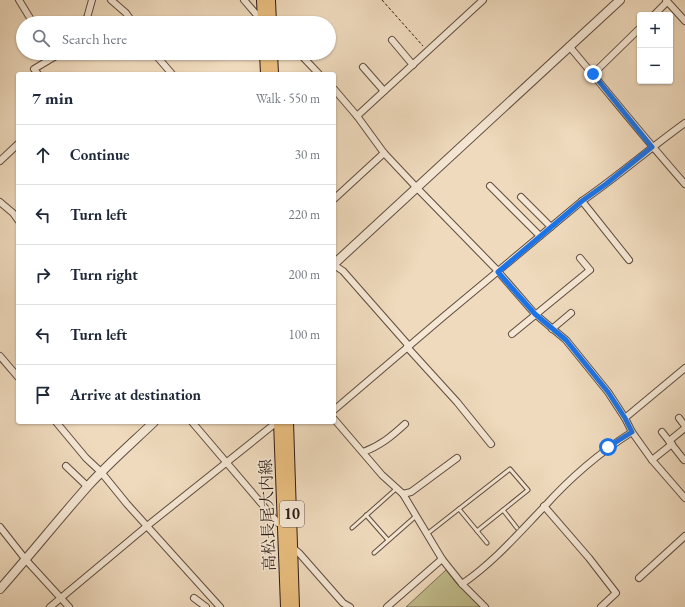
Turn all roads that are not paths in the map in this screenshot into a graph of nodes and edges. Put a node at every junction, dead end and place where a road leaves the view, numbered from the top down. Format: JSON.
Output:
{"nodes":[{"id":1,"x":20,"y":0,"type":"edge"},
{"id":2,"x":92,"y":0,"type":"edge"},
{"id":3,"x":111,"y":0,"type":"edge"},
{"id":4,"x":244,"y":0,"type":"edge"},
{"id":5,"x":262,"y":0,"type":"edge"},
{"id":6,"x":270,"y":0,"type":"edge"},
{"id":7,"x":483,"y":0,"type":"edge"},
{"id":8,"x":620,"y":0,"type":"edge"},
{"id":9,"x":666,"y":1,"type":"edge"},
{"id":10,"x":657,"y":12,"type":"edge"},
{"id":11,"x":29,"y":16,"type":"edge"},
{"id":12,"x":86,"y":16,"type":"edge"},
{"id":13,"x":128,"y":16,"type":"edge"},
{"id":14,"x":259,"y":16,"type":"edge"},
{"id":15,"x":264,"y":16,"type":"edge"},
{"id":16,"x":267,"y":16,"type":"edge"},
{"id":17,"x":685,"y":21,"type":"edge"},
{"id":18,"x":637,"y":31,"type":"edge"},
{"id":19,"x":392,"y":40,"type":"dead end"},
{"id":20,"x":569,"y":46,"type":"junction"},
{"id":21,"x":46,"y":60,"type":"edge"},
{"id":22,"x":160,"y":60,"type":"edge"},
{"id":23,"x":265,"y":60,"type":"edge"},
{"id":24,"x":272,"y":60,"type":"edge"},
{"id":25,"x":306,"y":60,"type":"edge"},
{"id":26,"x":413,"y":65,"type":"junction"},
{"id":27,"x":363,"y":67,"type":"dead end"},
{"id":28,"x":36,"y":72,"type":"edge"},
{"id":29,"x":170,"y":72,"type":"edge"},
{"id":30,"x":266,"y":72,"type":"edge"},
{"id":31,"x":273,"y":72,"type":"edge"},
{"id":32,"x":318,"y":72,"type":"edge"},
{"id":33,"x":593,"y":74,"type":"junction"},
{"id":34,"x":336,"y":91,"type":"edge"},
{"id":35,"x":384,"y":91,"type":"junction"},
{"id":36,"x":357,"y":116,"type":"junction"},
{"id":37,"x":685,"y":123,"type":"edge"},
{"id":38,"x":16,"y":146,"type":"edge"},
{"id":39,"x":652,"y":147,"type":"junction"},
{"id":40,"x":384,"y":153,"type":"junction"},
{"id":41,"x":0,"y":161,"type":"edge"},
{"id":42,"x":685,"y":184,"type":"edge"},
{"id":43,"x":490,"y":186,"type":"dead end"},
{"id":44,"x":416,"y":187,"type":"junction"},
{"id":45,"x":336,"y":197,"type":"edge"},
{"id":46,"x":521,"y":197,"type":"dead end"},
{"id":47,"x":582,"y":201,"type":"junction"},
{"id":48,"x":0,"y":202,"type":"edge"},
{"id":49,"x":16,"y":218,"type":"edge"},
{"id":50,"x":551,"y":227,"type":"junction"},
{"id":51,"x":540,"y":236,"type":"junction"},
{"id":52,"x":580,"y":258,"type":"dead end"},
{"id":53,"x":629,"y":260,"type":"dead end"},
{"id":54,"x":336,"y":262,"type":"edge"},
{"id":55,"x":336,"y":266,"type":"edge"},
{"id":56,"x":498,"y":272,"type":"junction"},
{"id":57,"x":571,"y":313,"type":"dead end"},
{"id":58,"x":535,"y":314,"type":"junction"},
{"id":59,"x":552,"y":329,"type":"junction"},
{"id":60,"x":512,"y":334,"type":"dead end"},
{"id":61,"x":408,"y":346,"type":"junction"},
{"id":62,"x":0,"y":356,"type":"edge"},
{"id":63,"x":685,"y":368,"type":"edge"},
{"id":64,"x":16,"y":375,"type":"edge"},
{"id":65,"x":336,"y":408,"type":"edge"},
{"id":66,"x":625,"y":418,"type":"junction"},
{"id":67,"x":679,"y":418,"type":"dead end"},
{"id":68,"x":336,"y":421,"type":"edge"},
{"id":69,"x":58,"y":424,"type":"edge"},
{"id":70,"x":152,"y":424,"type":"edge"},
{"id":71,"x":194,"y":424,"type":"edge"},
{"id":72,"x":275,"y":424,"type":"edge"},
{"id":73,"x":278,"y":424,"type":"edge"},
{"id":74,"x":288,"y":424,"type":"edge"},
{"id":75,"x":405,"y":424,"type":"dead end"},
{"id":76,"x":685,"y":427,"type":"edge"},
{"id":77,"x":632,"y":432,"type":"junction"},
{"id":78,"x":662,"y":432,"type":"dead end"},
{"id":79,"x":671,"y":443,"type":"junction"},
{"id":80,"x":491,"y":444,"type":"dead end"},
{"id":81,"x":363,"y":452,"type":"junction"},
{"id":82,"x":457,"y":458,"type":"dead end"},
{"id":83,"x":652,"y":460,"type":"junction"},
{"id":84,"x":684,"y":460,"type":"edge"},
{"id":85,"x":226,"y":463,"type":"junction"},
{"id":86,"x":66,"y":466,"type":"dead end"},
{"id":87,"x":101,"y":472,"type":"junction"},
{"id":88,"x":88,"y":487,"type":"junction"},
{"id":89,"x":397,"y":488,"type":"junction"},
{"id":90,"x":403,"y":494,"type":"junction"},
{"id":91,"x":685,"y":498,"type":"edge"},
{"id":92,"x":544,"y":506,"type":"junction"},
{"id":93,"x":459,"y":509,"type":"junction"},
{"id":94,"x":502,"y":510,"type":"junction"},
{"id":95,"x":366,"y":515,"type":"junction"},
{"id":96,"x":416,"y":516,"type":"junction"},
{"id":97,"x":283,"y":524,"type":"junction"},
{"id":98,"x":147,"y":526,"type":"junction"},
{"id":99,"x":0,"y":527,"type":"edge"},
{"id":100,"x":352,"y":528,"type":"dead end"},
{"id":101,"x":517,"y":528,"type":"dead end"},
{"id":102,"x":477,"y":531,"type":"junction"},
{"id":103,"x":427,"y":534,"type":"junction"},
{"id":104,"x":685,"y":536,"type":"edge"},
{"id":105,"x":388,"y":540,"type":"junction"},
{"id":106,"x":487,"y":542,"type":"dead end"},
{"id":107,"x":293,"y":548,"type":"junction"},
{"id":108,"x":374,"y":553,"type":"dead end"},
{"id":109,"x":442,"y":559,"type":"junction"},
{"id":110,"x":26,"y":560,"type":"junction"},
{"id":111,"x":639,"y":578,"type":"dead end"},
{"id":112,"x":462,"y":584,"type":"junction"},
{"id":113,"x":0,"y":589,"type":"edge"},
{"id":114,"x":61,"y":598,"type":"junction"},
{"id":115,"x":194,"y":598,"type":"dead end"},
{"id":116,"x":218,"y":605,"type":"edge"},
{"id":117,"x":50,"y":607,"type":"edge"},
{"id":118,"x":69,"y":607,"type":"edge"},
{"id":119,"x":206,"y":607,"type":"edge"},
{"id":120,"x":211,"y":607,"type":"edge"},
{"id":121,"x":286,"y":607,"type":"edge"},
{"id":122,"x":294,"y":607,"type":"edge"},
{"id":123,"x":350,"y":607,"type":"edge"},
{"id":124,"x":387,"y":607,"type":"edge"},
{"id":125,"x":485,"y":607,"type":"edge"},
{"id":126,"x":601,"y":607,"type":"edge"}],
"edges":[{"from":1,"to":11,"type":"street"},
{"from":2,"to":12,"type":"street"},
{"from":3,"to":13,"type":"street"},
{"from":4,"to":14,"type":"street"},
{"from":5,"to":15,"type":"main road"},
{"from":6,"to":16,"type":"main road"},
{"from":7,"to":26,"type":"street"},
{"from":8,"to":20,"type":"street"},
{"from":9,"to":10,"type":"street"},
{"from":9,"to":17,"type":"street"},
{"from":18,"to":33,"type":"street"},
{"from":19,"to":26,"type":"street"},
{"from":20,"to":33,"type":"street"},
{"from":20,"to":44,"type":"street"},
{"from":21,"to":28,"type":"street"},
{"from":22,"to":29,"type":"street"},
{"from":23,"to":30,"type":"main road"},
{"from":24,"to":31,"type":"main road"},
{"from":25,"to":32,"type":"street"},
{"from":26,"to":35,"type":"street"},
{"from":27,"to":35,"type":"street"},
{"from":33,"to":39,"type":"street"},
{"from":34,"to":36,"type":"street"},
{"from":35,"to":36,"type":"street"},
{"from":36,"to":40,"type":"street"},
{"from":37,"to":39,"type":"street"},
{"from":38,"to":41,"type":"street"},
{"from":39,"to":42,"type":"street"},
{"from":39,"to":47,"type":"street"},
{"from":40,"to":44,"type":"street"},
{"from":40,"to":45,"type":"street"},
{"from":43,"to":51,"type":"street"},
{"from":44,"to":54,"type":"street"},
{"from":44,"to":56,"type":"street"},
{"from":46,"to":50,"type":"street"},
{"from":47,"to":50,"type":"street"},
{"from":47,"to":53,"type":"street"},
{"from":48,"to":49,"type":"street"},
{"from":50,"to":51,"type":"street"},
{"from":51,"to":56,"type":"street"},
{"from":52,"to":58,"type":"street"},
{"from":55,"to":61,"type":"street"},
{"from":56,"to":58,"type":"street"},
{"from":56,"to":61,"type":"street"},
{"from":57,"to":59,"type":"street"},
{"from":58,"to":59,"type":"street"},
{"from":58,"to":60,"type":"street"},
{"from":59,"to":66,"type":"street"},
{"from":61,"to":65,"type":"street"},
{"from":61,"to":80,"type":"street"},
{"from":62,"to":64,"type":"street"},
{"from":63,"to":66,"type":"street"},
{"from":66,"to":77,"type":"street"},
{"from":67,"to":76,"type":"street"},
{"from":68,"to":81,"type":"street"},
{"from":69,"to":87,"type":"street"},
{"from":70,"to":87,"type":"street"},
{"from":71,"to":85,"type":"street"},
{"from":72,"to":85,"type":"street"},
{"from":73,"to":97,"type":"main road","name":"高松長尾大内線","number":"10"},
{"from":74,"to":107,"type":"main road","name":"高松長尾大内線","number":"10"},
{"from":75,"to":81,"type":"street"},
{"from":76,"to":79,"type":"street"},
{"from":77,"to":83,"type":"street"},
{"from":77,"to":92,"type":"street"},
{"from":78,"to":79,"type":"street"},
{"from":79,"to":83,"type":"street"},
{"from":79,"to":84,"type":"street"},
{"from":81,"to":89,"type":"street"},
{"from":82,"to":90,"type":"street"},
{"from":83,"to":91,"type":"street"},
{"from":85,"to":97,"type":"street"},
{"from":85,"to":98,"type":"street"},
{"from":86,"to":88,"type":"street"},
{"from":87,"to":88,"type":"street"},
{"from":87,"to":98,"type":"street"},
{"from":88,"to":110,"type":"street"},
{"from":89,"to":90,"type":"street"},
{"from":89,"to":95,"type":"lane"},
{"from":90,"to":96,"type":"street"},
{"from":92,"to":112,"type":"street"},
{"from":92,"to":126,"type":"street"},
{"from":93,"to":94,"type":"lane"},
{"from":93,"to":102,"type":"lane"},
{"from":93,"to":103,"type":"lane"},
{"from":94,"to":101,"type":"lane"},
{"from":94,"to":102,"type":"lane"},
{"from":95,"to":100,"type":"lane"},
{"from":95,"to":105,"type":"lane"},
{"from":96,"to":103,"type":"street"},
{"from":96,"to":105,"type":"lane"},
{"from":97,"to":121,"type":"main road","name":"高松長尾大内線","number":"10"},
{"from":98,"to":114,"type":"street"},
{"from":98,"to":116,"type":"street"},
{"from":99,"to":110,"type":"street"},
{"from":102,"to":106,"type":"lane"},
{"from":103,"to":109,"type":"street"},
{"from":104,"to":111,"type":"street"},
{"from":105,"to":108,"type":"lane"},
{"from":107,"to":122,"type":"main road","name":"高松長尾大内線","number":"10"},
{"from":107,"to":123,"type":"street"},
{"from":109,"to":112,"type":"street"},
{"from":109,"to":124,"type":"street"},
{"from":110,"to":113,"type":"street"},
{"from":110,"to":114,"type":"street"},
{"from":112,"to":125,"type":"street"},
{"from":114,"to":117,"type":"street"},
{"from":114,"to":118,"type":"street"},
{"from":115,"to":119,"type":"street"},
{"from":116,"to":120,"type":"street"}]}
